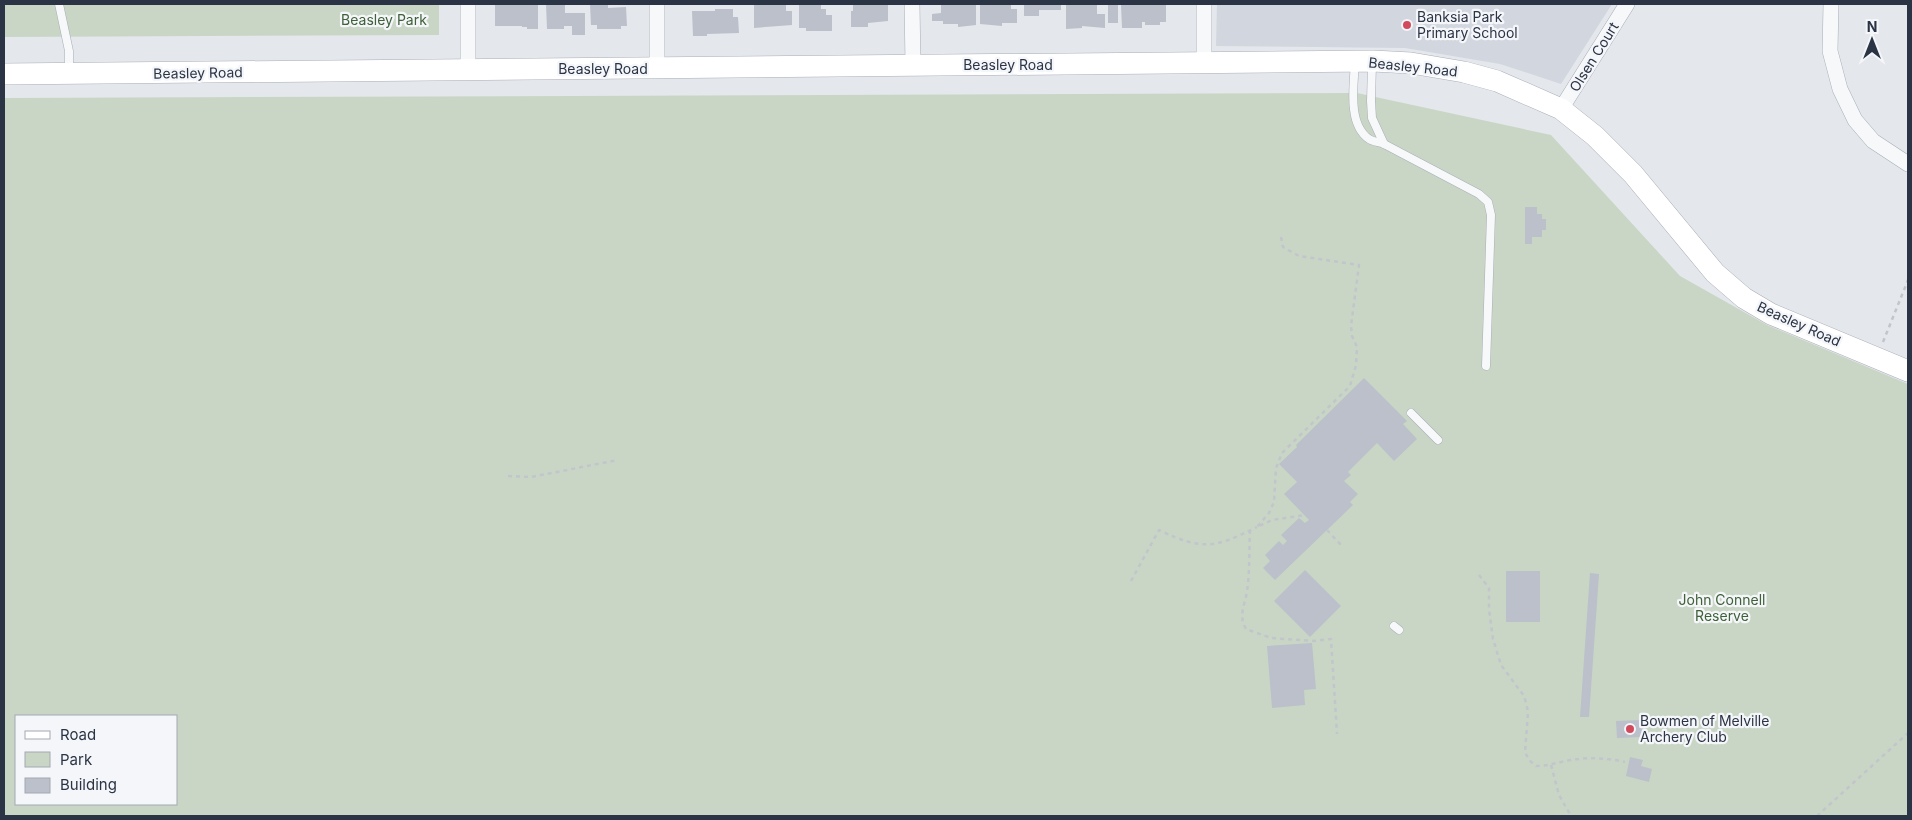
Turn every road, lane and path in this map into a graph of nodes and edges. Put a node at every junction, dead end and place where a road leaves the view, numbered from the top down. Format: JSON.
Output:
{"nodes":[{"id":1,"x":59,"y":4,"type":"edge"},
{"id":2,"x":468,"y":4,"type":"edge"},
{"id":3,"x":657,"y":4,"type":"edge"},
{"id":4,"x":912,"y":4,"type":"edge"},
{"id":5,"x":1204,"y":4,"type":"edge"},
{"id":6,"x":1628,"y":4,"type":"edge"},
{"id":7,"x":1831,"y":4,"type":"edge"},
{"id":8,"x":1364,"y":57,"type":"junction"},
{"id":9,"x":1204,"y":59,"type":"junction"},
{"id":10,"x":912,"y":61,"type":"junction"},
{"id":11,"x":4,"y":64,"type":"edge"},
{"id":12,"x":657,"y":64,"type":"junction"},
{"id":13,"x":468,"y":66,"type":"junction"},
{"id":14,"x":69,"y":69,"type":"junction"},
{"id":15,"x":4,"y":74,"type":"edge"},
{"id":16,"x":1564,"y":105,"type":"junction"},
{"id":17,"x":1384,"y":144,"type":"junction"},
{"id":18,"x":1908,"y":164,"type":"edge"},
{"id":19,"x":1280,"y":237,"type":"dead end"},
{"id":20,"x":1908,"y":280,"type":"edge"},
{"id":21,"x":1883,"y":342,"type":"dead end"},
{"id":22,"x":1908,"y":358,"type":"edge"},
{"id":23,"x":1486,"y":366,"type":"dead end"},
{"id":24,"x":1908,"y":371,"type":"edge"},
{"id":25,"x":1411,"y":413,"type":"dead end"},
{"id":26,"x":1438,"y":440,"type":"dead end"},
{"id":27,"x":618,"y":460,"type":"dead end"},
{"id":28,"x":508,"y":476,"type":"dead end"},
{"id":29,"x":1305,"y":515,"type":"dead end"},
{"id":30,"x":1257,"y":527,"type":"junction"},
{"id":31,"x":1250,"y":530,"type":"junction"},
{"id":32,"x":1327,"y":530,"type":"dead end"},
{"id":33,"x":1341,"y":545,"type":"dead end"},
{"id":34,"x":1479,"y":575,"type":"dead end"},
{"id":35,"x":1131,"y":581,"type":"dead end"},
{"id":36,"x":1908,"y":733,"type":"edge"},
{"id":37,"x":1337,"y":734,"type":"dead end"},
{"id":38,"x":1625,"y":762,"type":"dead end"},
{"id":39,"x":1551,"y":765,"type":"junction"},
{"id":40,"x":1571,"y":816,"type":"edge"},
{"id":41,"x":1817,"y":816,"type":"edge"}],
"edges":[{"from":1,"to":14,"type":"lane"},
{"from":2,"to":13,"type":"street"},
{"from":3,"to":12,"type":"street"},
{"from":4,"to":10,"type":"street"},
{"from":5,"to":9,"type":"street"},
{"from":6,"to":16,"type":"street","name":"Olsen Court"},
{"from":7,"to":18,"type":"street"},
{"from":8,"to":9,"type":"main road","name":"Beasley Road"},
{"from":8,"to":16,"type":"main road","name":"Beasley Road"},
{"from":8,"to":17,"type":"lane"},
{"from":8,"to":17,"type":"lane"},
{"from":9,"to":10,"type":"main road","name":"Beasley Road"},
{"from":10,"to":12,"type":"main road","name":"Beasley Road"},
{"from":11,"to":14,"type":"main road","name":"Beasley Road"},
{"from":12,"to":13,"type":"main road","name":"Beasley Road"},
{"from":13,"to":14,"type":"main road","name":"Beasley Road"},
{"from":14,"to":15,"type":"main road","name":"Beasley Road"},
{"from":16,"to":22,"type":"main road","name":"Beasley Road"},
{"from":16,"to":24,"type":"main road","name":"Beasley Road"},
{"from":17,"to":23,"type":"lane"},
{"from":19,"to":30,"type":"path"},
{"from":20,"to":21,"type":"path"},
{"from":25,"to":26,"type":"lane"},
{"from":27,"to":28,"type":"path"},
{"from":29,"to":30,"type":"path"},
{"from":30,"to":31,"type":"path"},
{"from":31,"to":35,"type":"path"},
{"from":31,"to":37,"type":"path"},
{"from":32,"to":33,"type":"path"},
{"from":34,"to":39,"type":"path"},
{"from":36,"to":41,"type":"path"},
{"from":38,"to":39,"type":"path"},
{"from":39,"to":40,"type":"path"}]}
